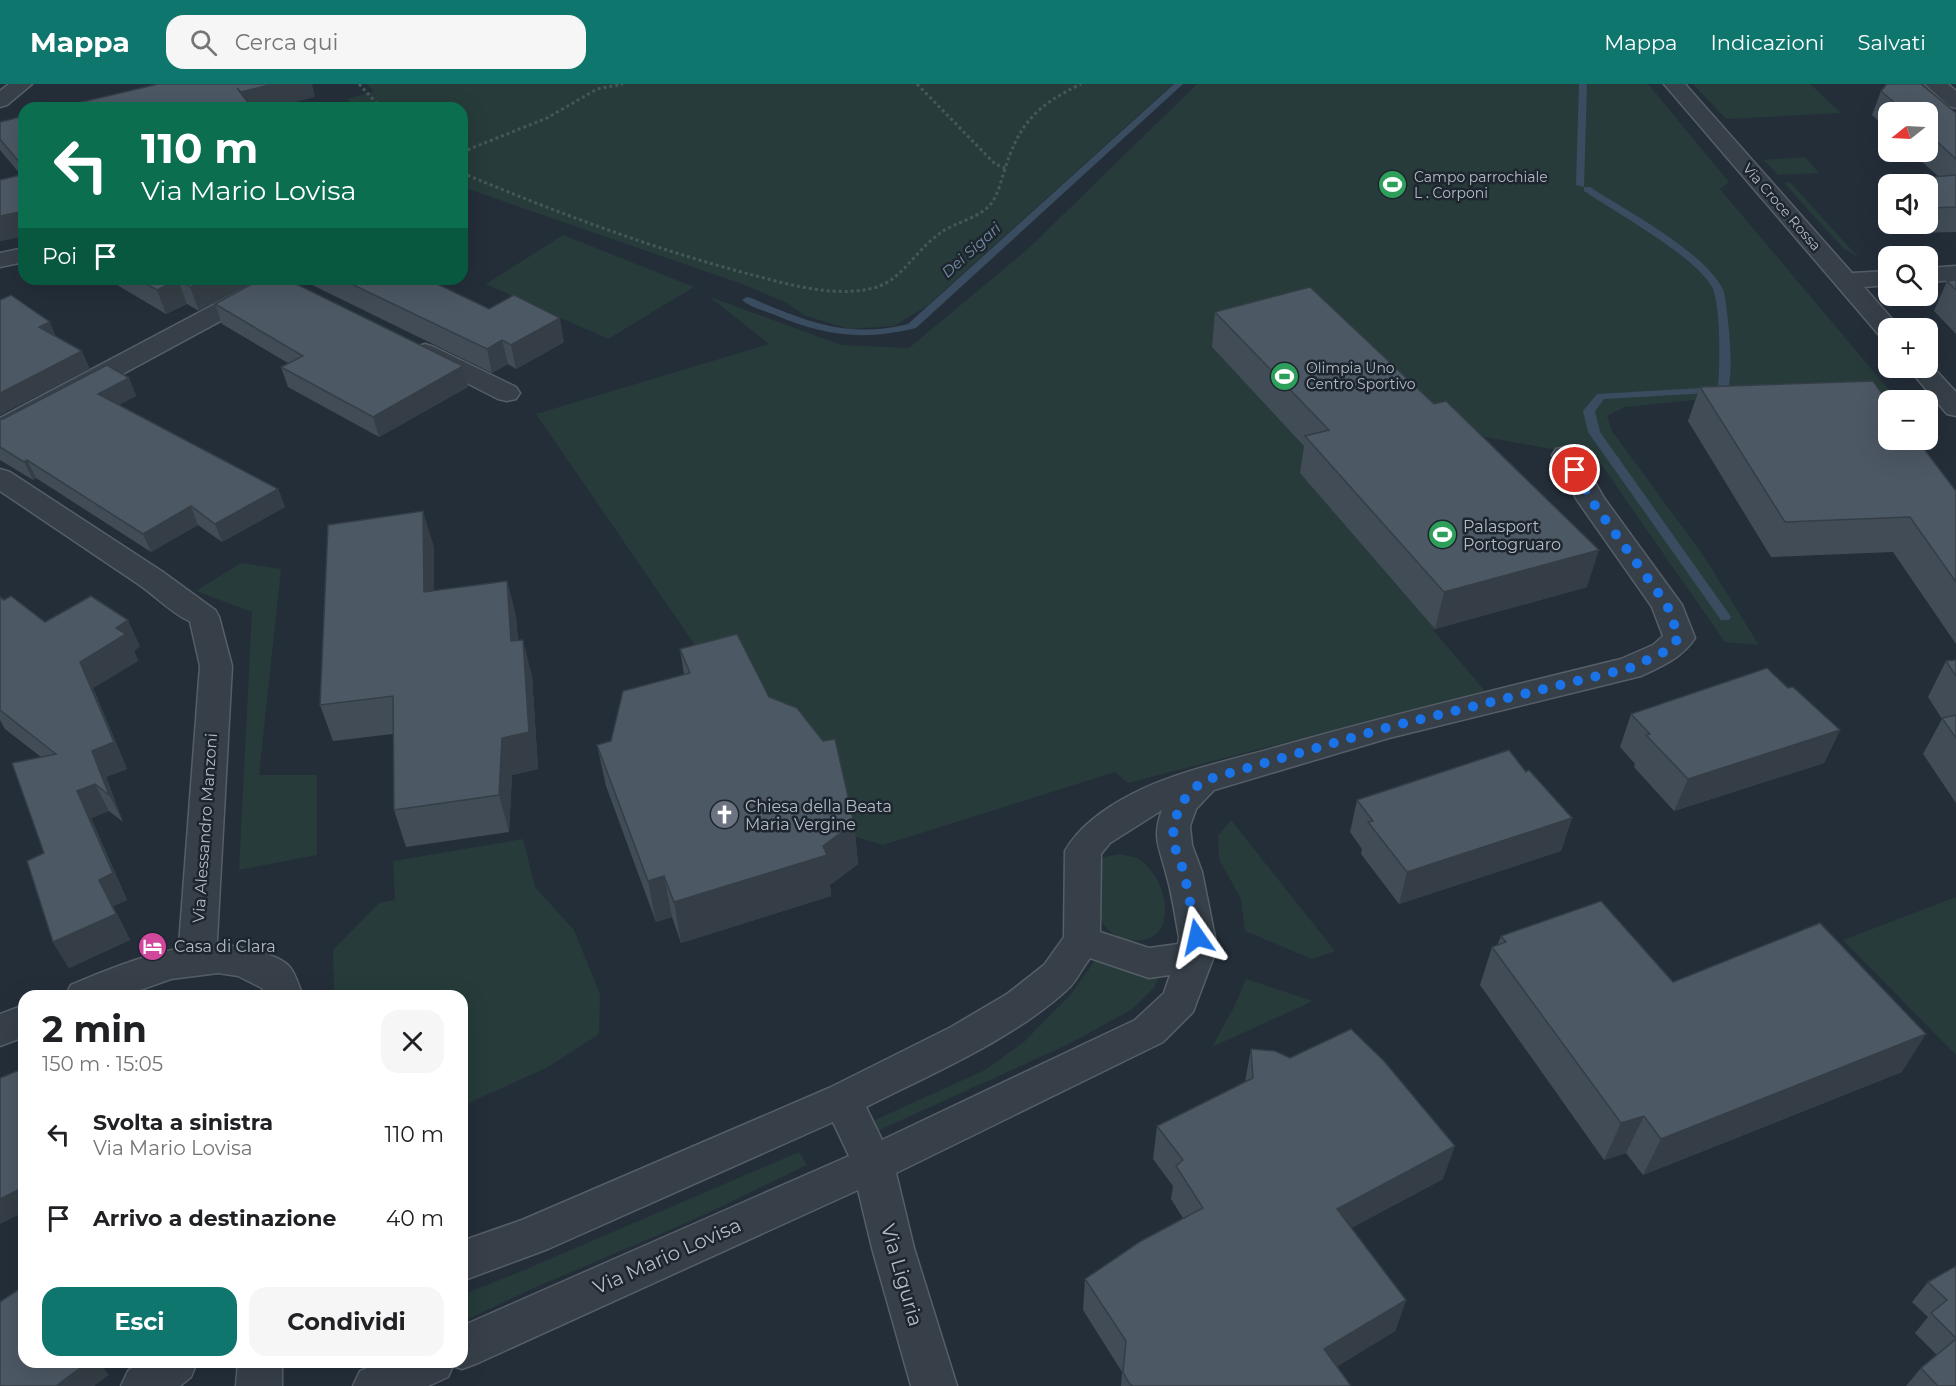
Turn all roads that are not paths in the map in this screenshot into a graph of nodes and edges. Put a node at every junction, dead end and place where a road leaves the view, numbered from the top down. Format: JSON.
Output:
{"nodes":[{"id":1,"x":22,"y":84,"type":"edge"},
{"id":2,"x":1674,"y":84,"type":"edge"},
{"id":3,"x":1935,"y":84,"type":"edge"},
{"id":4,"x":0,"y":101,"type":"edge"},
{"id":5,"x":1956,"y":102,"type":"edge"},
{"id":6,"x":18,"y":256,"type":"edge"},
{"id":7,"x":0,"y":260,"type":"edge"},
{"id":8,"x":1956,"y":273,"type":"edge"},
{"id":9,"x":1938,"y":274,"type":"edge"},
{"id":10,"x":1878,"y":279,"type":"edge"},
{"id":11,"x":1846,"y":281,"type":"junction"},
{"id":12,"x":269,"y":285,"type":"edge"},
{"id":13,"x":1878,"y":318,"type":"edge"},
{"id":14,"x":403,"y":342,"type":"edge"},
{"id":15,"x":1930,"y":378,"type":"edge"},
{"id":16,"x":507,"y":393,"type":"dead end"},
{"id":17,"x":1956,"y":408,"type":"edge"},
{"id":18,"x":0,"y":429,"type":"edge"},
{"id":19,"x":1566,"y":454,"type":"dead end"},
{"id":20,"x":0,"y":478,"type":"edge"},
{"id":21,"x":1202,"y":781,"type":"junction"},
{"id":22,"x":1082,"y":940,"type":"junction"},
{"id":23,"x":1195,"y":956,"type":"junction"},
{"id":24,"x":196,"y":958,"type":"junction"},
{"id":25,"x":100,"y":990,"type":"edge"},
{"id":26,"x":281,"y":990,"type":"edge"},
{"id":27,"x":18,"y":1023,"type":"edge"},
{"id":28,"x":0,"y":1030,"type":"edge"},
{"id":29,"x":843,"y":1100,"type":"junction"},
{"id":30,"x":873,"y":1164,"type":"junction"},
{"id":31,"x":468,"y":1259,"type":"edge"},
{"id":32,"x":468,"y":1345,"type":"edge"},
{"id":33,"x":167,"y":1368,"type":"edge"},
{"id":34,"x":260,"y":1368,"type":"edge"},
{"id":35,"x":418,"y":1368,"type":"edge"},
{"id":36,"x":144,"y":1386,"type":"edge"},
{"id":37,"x":258,"y":1386,"type":"edge"},
{"id":38,"x":376,"y":1386,"type":"edge"},
{"id":39,"x":934,"y":1386,"type":"edge"}],
"edges":[{"from":1,"to":4,"type":"street"},
{"from":2,"to":11,"type":"street","name":"Via Croce Rossa"},
{"from":3,"to":5,"type":"street"},
{"from":6,"to":7,"type":"street"},
{"from":8,"to":9,"type":"street"},
{"from":10,"to":11,"type":"street"},
{"from":11,"to":13,"type":"street","name":"Via Croce Rossa"},
{"from":12,"to":18,"type":"street"},
{"from":14,"to":16,"type":"street"},
{"from":15,"to":17,"type":"street"},
{"from":19,"to":21,"type":"street"},
{"from":20,"to":24,"type":"street","name":"Via Alessandro Manzoni"},
{"from":21,"to":22,"type":"street"},
{"from":21,"to":23,"type":"street","name":"Via Mario Lovisa"},
{"from":22,"to":23,"type":"street"},
{"from":22,"to":29,"type":"street"},
{"from":23,"to":30,"type":"street","name":"Via Mario Lovisa"},
{"from":24,"to":25,"type":"street"},
{"from":24,"to":26,"type":"street"},
{"from":27,"to":28,"type":"street"},
{"from":29,"to":30,"type":"street"},
{"from":29,"to":31,"type":"street"},
{"from":30,"to":32,"type":"street","name":"Via Mario Lovisa"},
{"from":30,"to":39,"type":"street","name":"Via Liguria"},
{"from":33,"to":36,"type":"street"},
{"from":34,"to":37,"type":"street"},
{"from":35,"to":38,"type":"street"}]}
